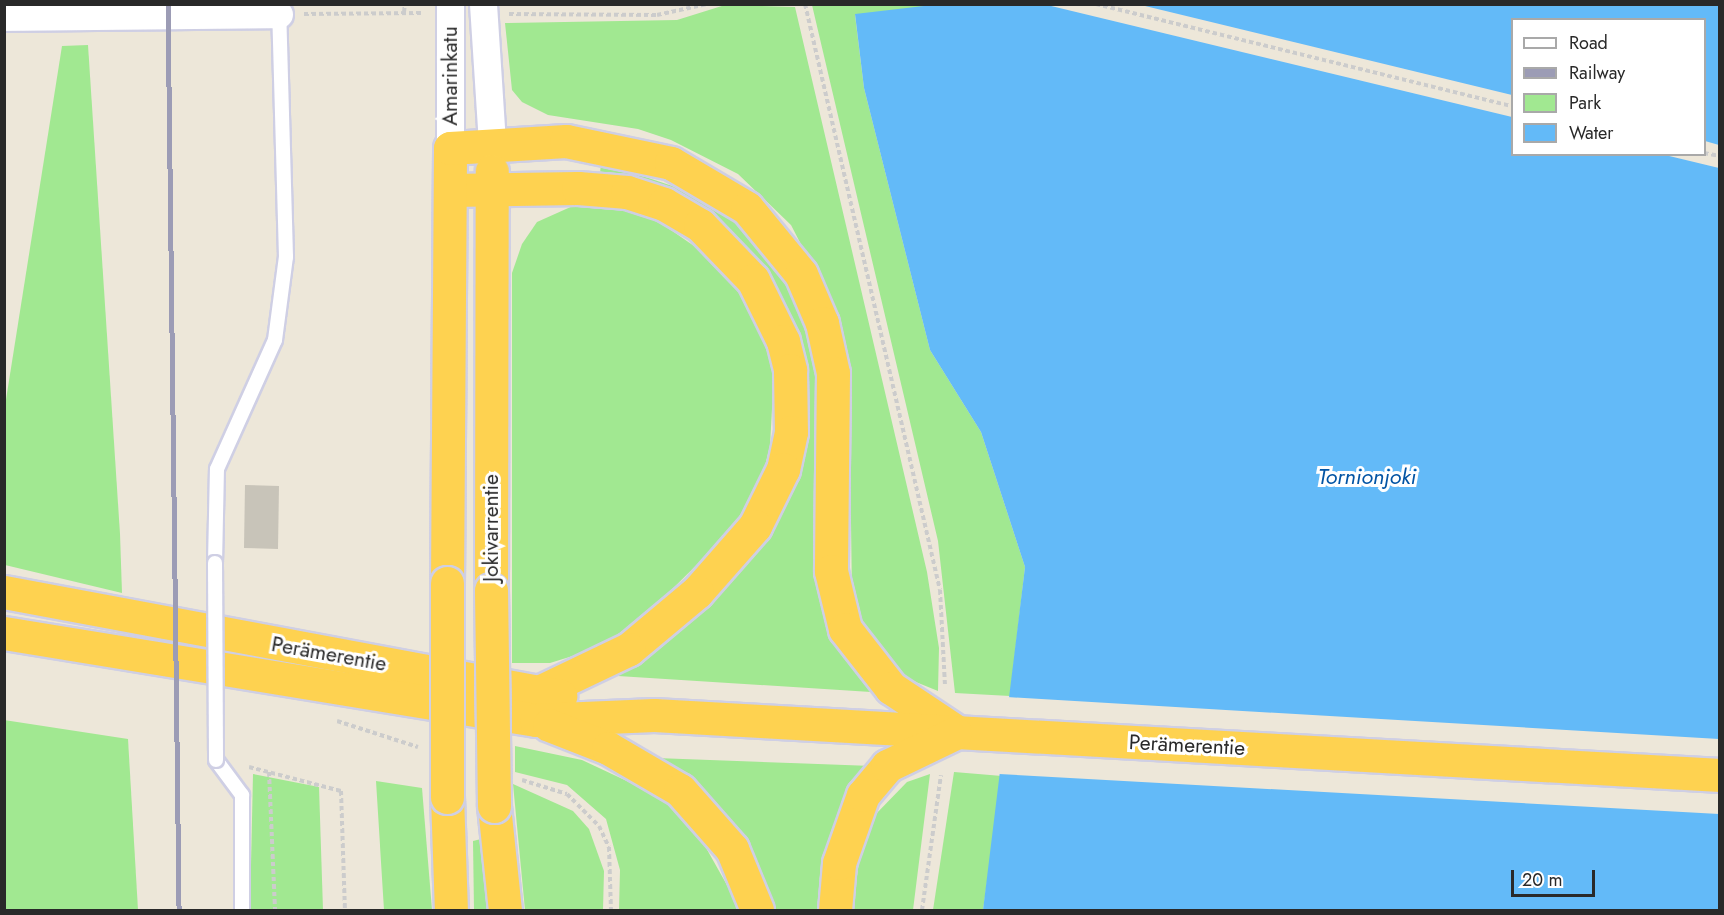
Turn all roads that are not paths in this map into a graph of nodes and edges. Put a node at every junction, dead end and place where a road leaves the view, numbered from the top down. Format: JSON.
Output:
{"nodes":[{"id":1,"x":279,"y":9,"type":"edge"},
{"id":2,"x":438,"y":9,"type":"edge"},
{"id":3,"x":494,"y":9,"type":"edge"},
{"id":4,"x":4,"y":18,"type":"edge"},
{"id":5,"x":492,"y":145,"type":"junction"},
{"id":6,"x":450,"y":148,"type":"junction"},
{"id":7,"x":450,"y":190,"type":"junction"},
{"id":8,"x":492,"y":192,"type":"junction"},
{"id":9,"x":4,"y":592,"type":"edge"},
{"id":10,"x":4,"y":633,"type":"edge"},
{"id":11,"x":537,"y":706,"type":"junction"},
{"id":12,"x":967,"y":733,"type":"junction"},
{"id":13,"x":1719,"y":775,"type":"edge"},
{"id":14,"x":242,"y":910,"type":"edge"},
{"id":15,"x":451,"y":910,"type":"edge"},
{"id":16,"x":505,"y":910,"type":"edge"},
{"id":17,"x":757,"y":910,"type":"edge"},
{"id":18,"x":835,"y":910,"type":"edge"}],
"edges":[{"from":1,"to":4,"type":"street"},
{"from":1,"to":14,"type":"lane","bridge":true},
{"from":2,"to":6,"type":"street","name":"Amarinkatu"},
{"from":3,"to":5,"type":"street","name":"Amarinkatu"},
{"from":5,"to":6,"type":"highway"},
{"from":5,"to":8,"type":"highway","name":"Jokivarrentie"},
{"from":5,"to":12,"type":"highway"},
{"from":6,"to":7,"type":"highway","name":"Jokivarrentie"},
{"from":7,"to":8,"type":"highway"},
{"from":7,"to":15,"type":"highway","name":"Jokivarrentie","bridge":true},
{"from":8,"to":11,"type":"highway"},
{"from":8,"to":16,"type":"highway","name":"Jokivarrentie","bridge":true},
{"from":9,"to":11,"type":"highway","name":"Perämerentie"},
{"from":10,"to":11,"type":"highway","name":"Perämerentie"},
{"from":11,"to":12,"type":"highway","name":"Perämerentie"},
{"from":11,"to":17,"type":"highway"},
{"from":12,"to":13,"type":"highway","name":"Perämerentie"},
{"from":12,"to":18,"type":"highway"}]}
